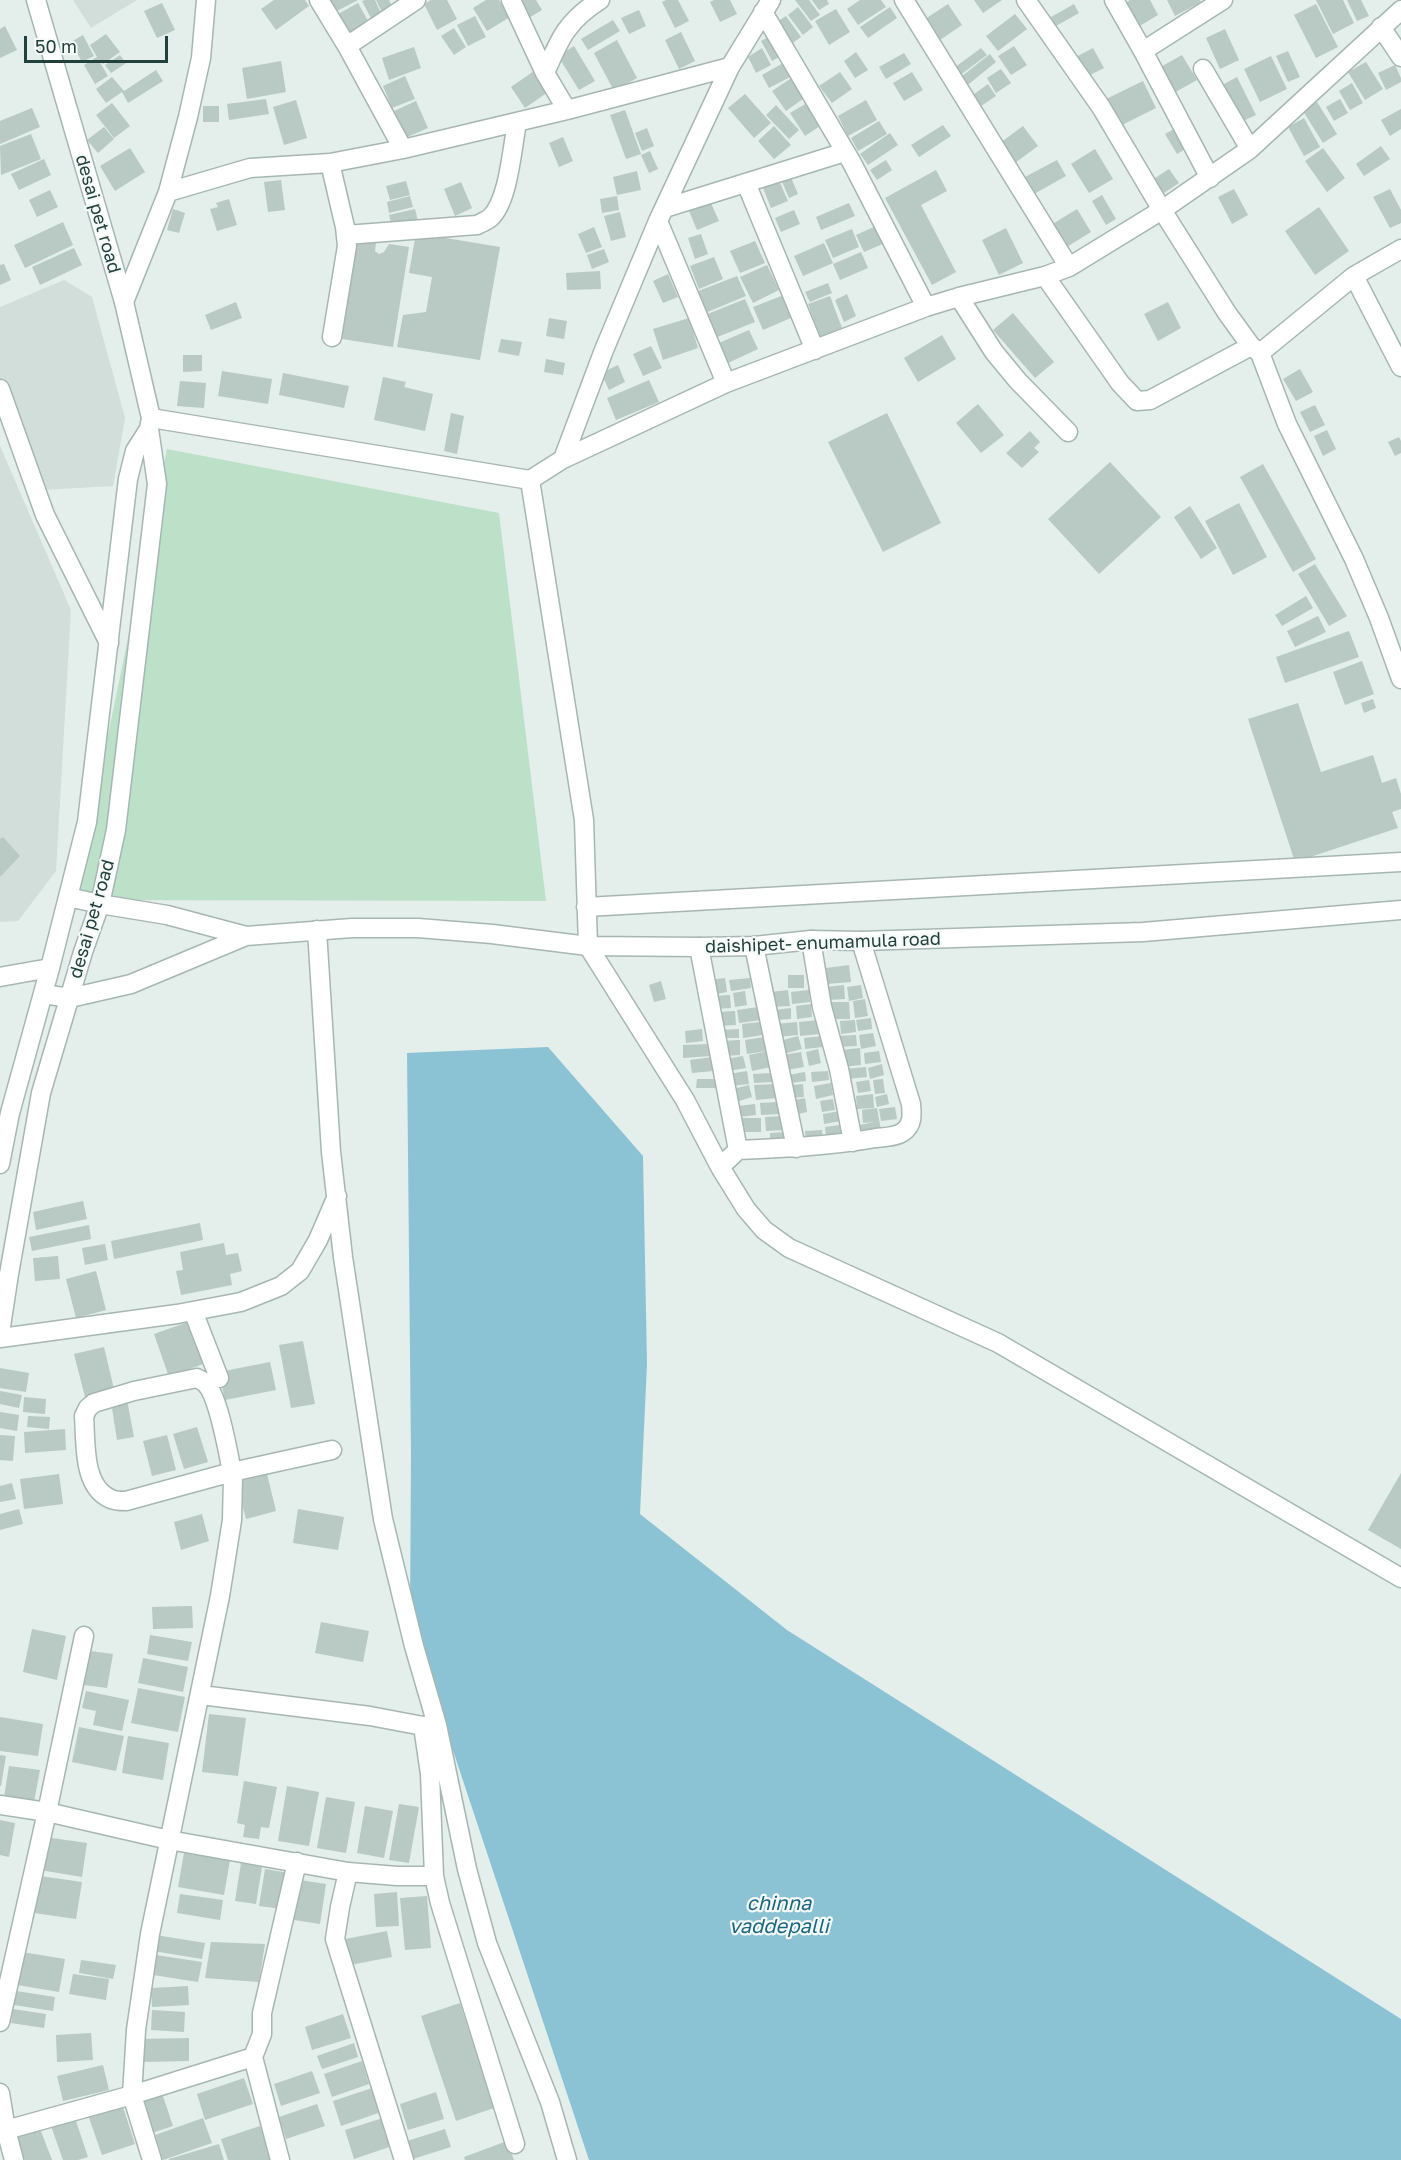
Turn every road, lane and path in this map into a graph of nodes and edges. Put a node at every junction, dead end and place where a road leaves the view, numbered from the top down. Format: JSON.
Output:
{"nodes":[{"id":1,"x":36,"y":0,"type":"edge"},
{"id":2,"x":207,"y":0,"type":"edge"},
{"id":3,"x":319,"y":0,"type":"edge"},
{"id":4,"x":416,"y":0,"type":"edge"},
{"id":5,"x":511,"y":0,"type":"edge"},
{"id":6,"x":600,"y":0,"type":"edge"},
{"id":7,"x":904,"y":0,"type":"edge"},
{"id":8,"x":1026,"y":0,"type":"edge"},
{"id":9,"x":1114,"y":0,"type":"edge"},
{"id":10,"x":1223,"y":0,"type":"edge"},
{"id":11,"x":767,"y":6,"type":"edge"},
{"id":12,"x":1401,"y":10,"type":"edge"},
{"id":13,"x":1381,"y":27,"type":"junction"},
{"id":14,"x":348,"y":46,"type":"junction"},
{"id":15,"x":1143,"y":51,"type":"junction"},
{"id":16,"x":1401,"y":57,"type":"edge"},
{"id":17,"x":730,"y":67,"type":"junction"},
{"id":18,"x":1203,"y":69,"type":"dead end"},
{"id":19,"x":545,"y":73,"type":"junction"},
{"id":20,"x":567,"y":110,"type":"junction"},
{"id":21,"x":517,"y":123,"type":"junction"},
{"id":22,"x":403,"y":149,"type":"junction"},
{"id":23,"x":1250,"y":149,"type":"junction"},
{"id":24,"x":845,"y":152,"type":"junction"},
{"id":25,"x":330,"y":163,"type":"junction"},
{"id":26,"x":1210,"y":178,"type":"junction"},
{"id":27,"x":746,"y":183,"type":"junction"},
{"id":28,"x":168,"y":192,"type":"junction"},
{"id":29,"x":1162,"y":210,"type":"junction"},
{"id":30,"x":661,"y":215,"type":"junction"},
{"id":31,"x":346,"y":235,"type":"junction"},
{"id":32,"x":1401,"y":249,"type":"edge"},
{"id":33,"x":1069,"y":267,"type":"junction"},
{"id":34,"x":1045,"y":276,"type":"junction"},
{"id":35,"x":1354,"y":276,"type":"junction"},
{"id":36,"x":959,"y":297,"type":"junction"},
{"id":37,"x":124,"y":302,"type":"junction"},
{"id":38,"x":926,"y":307,"type":"junction"},
{"id":39,"x":332,"y":337,"type":"dead end"},
{"id":40,"x":815,"y":350,"type":"junction"},
{"id":41,"x":1256,"y":350,"type":"junction"},
{"id":42,"x":1401,"y":367,"type":"edge"},
{"id":43,"x":726,"y":383,"type":"junction"},
{"id":44,"x":0,"y":388,"type":"edge"},
{"id":45,"x":150,"y":423,"type":"junction"},
{"id":46,"x":1068,"y":432,"type":"dead end"},
{"id":47,"x":563,"y":459,"type":"junction"},
{"id":48,"x":530,"y":480,"type":"junction"},
{"id":49,"x":109,"y":643,"type":"junction"},
{"id":50,"x":1401,"y":679,"type":"edge"},
{"id":51,"x":1401,"y":862,"type":"edge"},
{"id":52,"x":68,"y":897,"type":"junction"},
{"id":53,"x":100,"y":904,"type":"junction"},
{"id":54,"x":586,"y":907,"type":"junction"},
{"id":55,"x":1401,"y":910,"type":"edge"},
{"id":56,"x":317,"y":930,"type":"junction"},
{"id":57,"x":246,"y":936,"type":"junction"},
{"id":58,"x":811,"y":940,"type":"junction"},
{"id":59,"x":861,"y":941,"type":"junction"},
{"id":60,"x":588,"y":946,"type":"junction"},
{"id":61,"x":754,"y":946,"type":"junction"},
{"id":62,"x":699,"y":947,"type":"junction"},
{"id":63,"x":50,"y":968,"type":"junction"},
{"id":64,"x":0,"y":977,"type":"edge"},
{"id":65,"x":43,"y":994,"type":"junction"},
{"id":66,"x":70,"y":998,"type":"junction"},
{"id":67,"x":5,"y":1114,"type":"edge"},
{"id":68,"x":853,"y":1142,"type":"junction"},
{"id":69,"x":796,"y":1148,"type":"junction"},
{"id":70,"x":738,"y":1150,"type":"junction"},
{"id":71,"x":0,"y":1164,"type":"edge"},
{"id":72,"x":720,"y":1167,"type":"junction"},
{"id":73,"x":337,"y":1195,"type":"junction"},
{"id":74,"x":193,"y":1311,"type":"junction"},
{"id":75,"x":0,"y":1333,"type":"edge"},
{"id":76,"x":0,"y":1338,"type":"edge"},
{"id":77,"x":219,"y":1378,"type":"dead end"},
{"id":78,"x":332,"y":1449,"type":"dead end"},
{"id":79,"x":232,"y":1472,"type":"junction"},
{"id":80,"x":1401,"y":1578,"type":"edge"},
{"id":81,"x":84,"y":1636,"type":"dead end"},
{"id":82,"x":201,"y":1695,"type":"junction"},
{"id":83,"x":430,"y":1725,"type":"junction"},
{"id":84,"x":0,"y":1805,"type":"edge"},
{"id":85,"x":47,"y":1812,"type":"junction"},
{"id":86,"x":169,"y":1840,"type":"junction"},
{"id":87,"x":297,"y":1862,"type":"junction"},
{"id":88,"x":348,"y":1872,"type":"junction"},
{"id":89,"x":434,"y":1876,"type":"junction"},
{"id":90,"x":0,"y":2022,"type":"edge"},
{"id":91,"x":253,"y":2057,"type":"junction"},
{"id":92,"x":0,"y":2093,"type":"edge"},
{"id":93,"x":132,"y":2095,"type":"junction"},
{"id":94,"x":6,"y":2130,"type":"junction"},
{"id":95,"x":515,"y":2144,"type":"dead end"},
{"id":96,"x":14,"y":2160,"type":"edge"},
{"id":97,"x":152,"y":2160,"type":"edge"},
{"id":98,"x":280,"y":2160,"type":"edge"},
{"id":99,"x":405,"y":2160,"type":"edge"},
{"id":100,"x":567,"y":2160,"type":"edge"}],
"edges":[{"from":1,"to":37,"type":"street","name":"desai pet road"},
{"from":2,"to":28,"type":"street"},
{"from":3,"to":14,"type":"street"},
{"from":4,"to":14,"type":"street"},
{"from":5,"to":19,"type":"street"},
{"from":6,"to":19,"type":"street"},
{"from":7,"to":33,"type":"street"},
{"from":8,"to":29,"type":"street"},
{"from":9,"to":15,"type":"street"},
{"from":10,"to":15,"type":"street"},
{"from":11,"to":17,"type":"street"},
{"from":11,"to":24,"type":"street"},
{"from":12,"to":13,"type":"street"},
{"from":13,"to":16,"type":"street"},
{"from":13,"to":23,"type":"street"},
{"from":14,"to":22,"type":"street"},
{"from":15,"to":26,"type":"street"},
{"from":17,"to":20,"type":"street"},
{"from":17,"to":30,"type":"street"},
{"from":18,"to":23,"type":"street"},
{"from":19,"to":20,"type":"street"},
{"from":20,"to":21,"type":"street"},
{"from":21,"to":22,"type":"street"},
{"from":21,"to":31,"type":"street"},
{"from":22,"to":25,"type":"street"},
{"from":23,"to":26,"type":"street"},
{"from":24,"to":27,"type":"street"},
{"from":24,"to":38,"type":"street"},
{"from":25,"to":28,"type":"street"},
{"from":25,"to":31,"type":"street"},
{"from":26,"to":29,"type":"street"},
{"from":27,"to":30,"type":"street"},
{"from":27,"to":40,"type":"street"},
{"from":28,"to":37,"type":"street"},
{"from":29,"to":33,"type":"street"},
{"from":29,"to":41,"type":"street"},
{"from":30,"to":43,"type":"street"},
{"from":30,"to":47,"type":"street"},
{"from":31,"to":39,"type":"street"},
{"from":32,"to":35,"type":"street"},
{"from":33,"to":34,"type":"street"},
{"from":34,"to":36,"type":"street"},
{"from":34,"to":41,"type":"street"},
{"from":35,"to":41,"type":"street"},
{"from":35,"to":42,"type":"street"},
{"from":36,"to":38,"type":"street"},
{"from":36,"to":46,"type":"street"},
{"from":37,"to":45,"type":"street","name":"desai pet road"},
{"from":38,"to":40,"type":"street"},
{"from":40,"to":43,"type":"street"},
{"from":41,"to":50,"type":"street"},
{"from":43,"to":47,"type":"street"},
{"from":44,"to":49,"type":"street"},
{"from":45,"to":48,"type":"street"},
{"from":45,"to":49,"type":"street","name":"desai pet road"},
{"from":45,"to":53,"type":"street","name":"desai pet road"},
{"from":47,"to":48,"type":"street"},
{"from":48,"to":54,"type":"street"},
{"from":49,"to":52,"type":"street","name":"desai pet road"},
{"from":51,"to":54,"type":"street"},
{"from":52,"to":53,"type":"street","name":"daishipet- enumamula road"},
{"from":52,"to":63,"type":"street","name":"desai pet road"},
{"from":53,"to":57,"type":"street","name":"daishipet- enumamula road"},
{"from":53,"to":66,"type":"street","name":"desai pet road"},
{"from":54,"to":60,"type":"street"},
{"from":55,"to":59,"type":"street","name":"daishipet- enumamula road"},
{"from":56,"to":57,"type":"street","name":"daishipet- enumamula road"},
{"from":56,"to":60,"type":"street","name":"daishipet- enumamula road"},
{"from":56,"to":73,"type":"street"},
{"from":57,"to":66,"type":"street","name":"daishipet- enumamula road"},
{"from":58,"to":59,"type":"street","name":"daishipet- enumamula road"},
{"from":58,"to":61,"type":"street","name":"daishipet- enumamula road"},
{"from":58,"to":68,"type":"street"},
{"from":59,"to":68,"type":"street"},
{"from":60,"to":62,"type":"street","name":"daishipet- enumamula road"},
{"from":60,"to":72,"type":"street"},
{"from":61,"to":62,"type":"street","name":"daishipet- enumamula road"},
{"from":61,"to":69,"type":"street"},
{"from":62,"to":70,"type":"street"},
{"from":63,"to":64,"type":"street"},
{"from":63,"to":65,"type":"street","name":"desai pet road"},
{"from":65,"to":66,"type":"street","name":"daishipet- enumamula road"},
{"from":65,"to":67,"type":"street","name":"desai pet road"},
{"from":66,"to":75,"type":"street","name":"desai pet road"},
{"from":67,"to":71,"type":"street","name":"desai pet road"},
{"from":68,"to":69,"type":"street"},
{"from":69,"to":70,"type":"street"},
{"from":70,"to":72,"type":"street"},
{"from":72,"to":80,"type":"street"},
{"from":73,"to":74,"type":"street"},
{"from":73,"to":83,"type":"street"},
{"from":74,"to":76,"type":"street"},
{"from":74,"to":77,"type":"street"},
{"from":78,"to":79,"type":"street"},
{"from":79,"to":79,"type":"street"},
{"from":79,"to":82,"type":"street"},
{"from":81,"to":85,"type":"street"},
{"from":82,"to":83,"type":"street"},
{"from":82,"to":86,"type":"street"},
{"from":83,"to":89,"type":"street"},
{"from":83,"to":100,"type":"street"},
{"from":84,"to":85,"type":"street"},
{"from":85,"to":86,"type":"street"},
{"from":85,"to":90,"type":"street"},
{"from":86,"to":87,"type":"street"},
{"from":86,"to":93,"type":"street"},
{"from":87,"to":88,"type":"street"},
{"from":87,"to":91,"type":"street"},
{"from":88,"to":89,"type":"street"},
{"from":88,"to":99,"type":"street"},
{"from":89,"to":95,"type":"street"},
{"from":91,"to":93,"type":"street"},
{"from":91,"to":98,"type":"street"},
{"from":92,"to":94,"type":"street"},
{"from":93,"to":94,"type":"street"},
{"from":93,"to":97,"type":"street"},
{"from":94,"to":96,"type":"street"}]}
